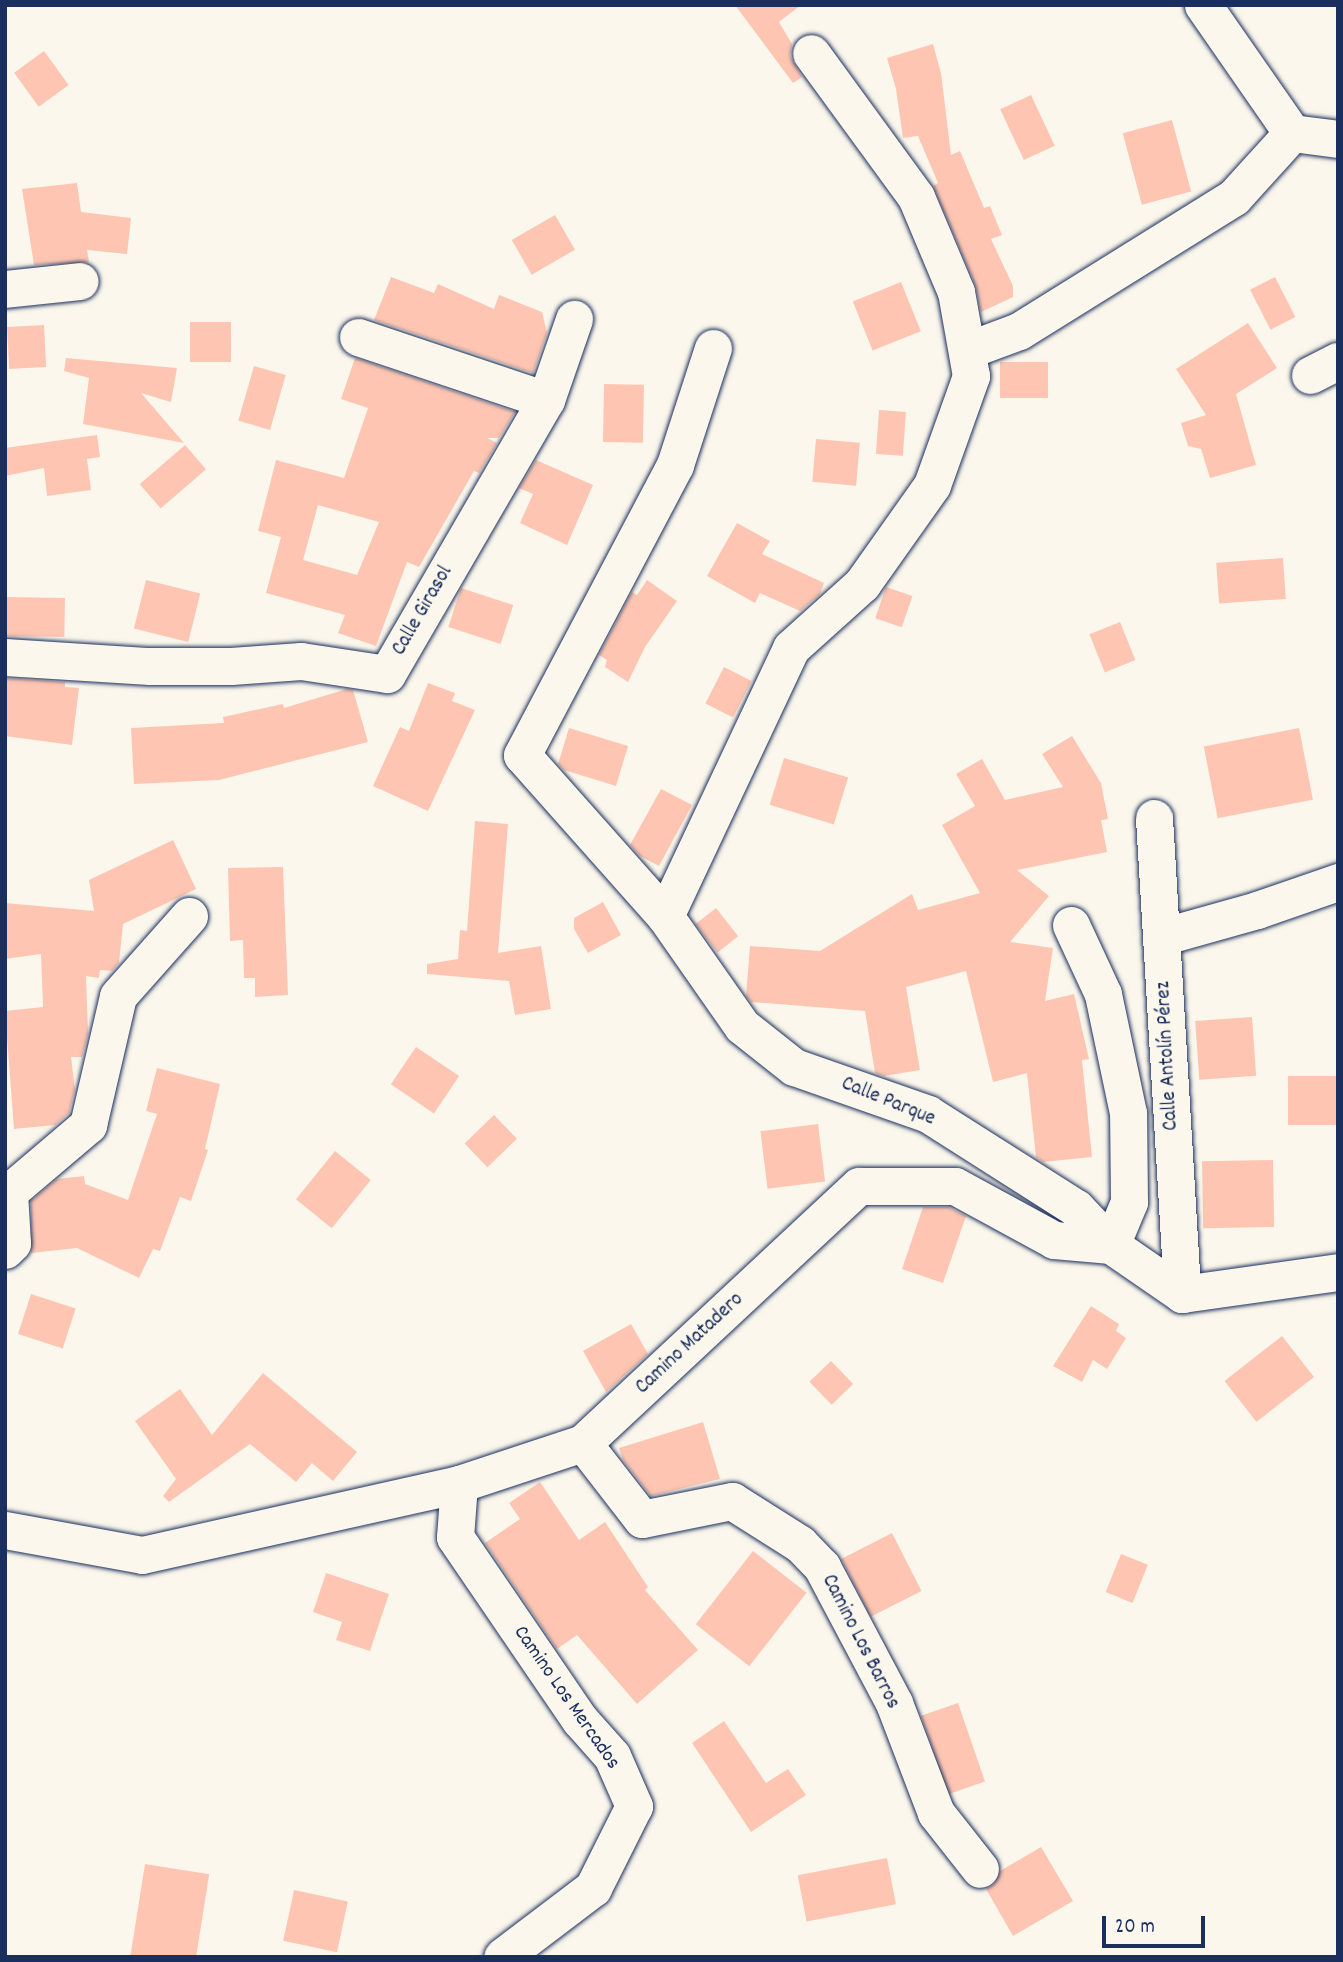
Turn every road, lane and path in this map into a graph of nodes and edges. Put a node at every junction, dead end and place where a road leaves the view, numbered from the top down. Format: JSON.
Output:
{"nodes":[{"id":1,"x":1203,"y":5,"type":"edge"},
{"id":2,"x":811,"y":53,"type":"dead end"},
{"id":3,"x":1292,"y":133,"type":"junction"},
{"id":4,"x":1338,"y":139,"type":"edge"},
{"id":5,"x":80,"y":281,"type":"dead end"},
{"id":6,"x":5,"y":289,"type":"edge"},
{"id":7,"x":574,"y":319,"type":"dead end"},
{"id":8,"x":358,"y":337,"type":"dead end"},
{"id":9,"x":713,"y":348,"type":"dead end"},
{"id":10,"x":968,"y":350,"type":"junction"},
{"id":11,"x":546,"y":400,"type":"junction"},
{"id":12,"x":5,"y":657,"type":"edge"},
{"id":13,"x":1154,"y":818,"type":"dead end"},
{"id":14,"x":1338,"y":882,"type":"edge"},
{"id":15,"x":189,"y":916,"type":"dead end"},
{"id":16,"x":665,"y":916,"type":"junction"},
{"id":17,"x":1071,"y":925,"type":"dead end"},
{"id":18,"x":1161,"y":937,"type":"junction"},
{"id":19,"x":1111,"y":1245,"type":"junction"},
{"id":20,"x":5,"y":1250,"type":"edge"},
{"id":21,"x":1338,"y":1272,"type":"edge"},
{"id":22,"x":1182,"y":1294,"type":"junction"},
{"id":23,"x":583,"y":1443,"type":"junction"},
{"id":24,"x":459,"y":1483,"type":"junction"},
{"id":25,"x":5,"y":1530,"type":"edge"},
{"id":26,"x":980,"y":1870,"type":"dead end"},
{"id":27,"x":502,"y":1957,"type":"edge"}],
"edges":[{"from":1,"to":3,"type":"street"},
{"from":2,"to":10,"type":"street"},
{"from":3,"to":4,"type":"street"},
{"from":3,"to":10,"type":"street"},
{"from":5,"to":6,"type":"street"},
{"from":7,"to":11,"type":"street","name":"Calle Girasol"},
{"from":8,"to":11,"type":"street"},
{"from":9,"to":16,"type":"street","name":"Calle Parque"},
{"from":10,"to":16,"type":"street"},
{"from":11,"to":12,"type":"street","name":"Calle Girasol"},
{"from":13,"to":18,"type":"street","name":"Calle Antolín Pérez"},
{"from":14,"to":18,"type":"street"},
{"from":15,"to":20,"type":"street"},
{"from":16,"to":19,"type":"street","name":"Calle Parque"},
{"from":17,"to":19,"type":"street"},
{"from":18,"to":22,"type":"street","name":"Calle Antolín Pérez"},
{"from":19,"to":22,"type":"street","name":"Camino Matadero"},
{"from":19,"to":23,"type":"street","name":"Camino Matadero"},
{"from":21,"to":22,"type":"street"},
{"from":23,"to":24,"type":"street","name":"Camino Matadero"},
{"from":23,"to":26,"type":"street","name":"Camino Los Barros"},
{"from":24,"to":25,"type":"street","name":"Camino Matadero"},
{"from":24,"to":27,"type":"street","name":"Camino Los Mercados"}]}
